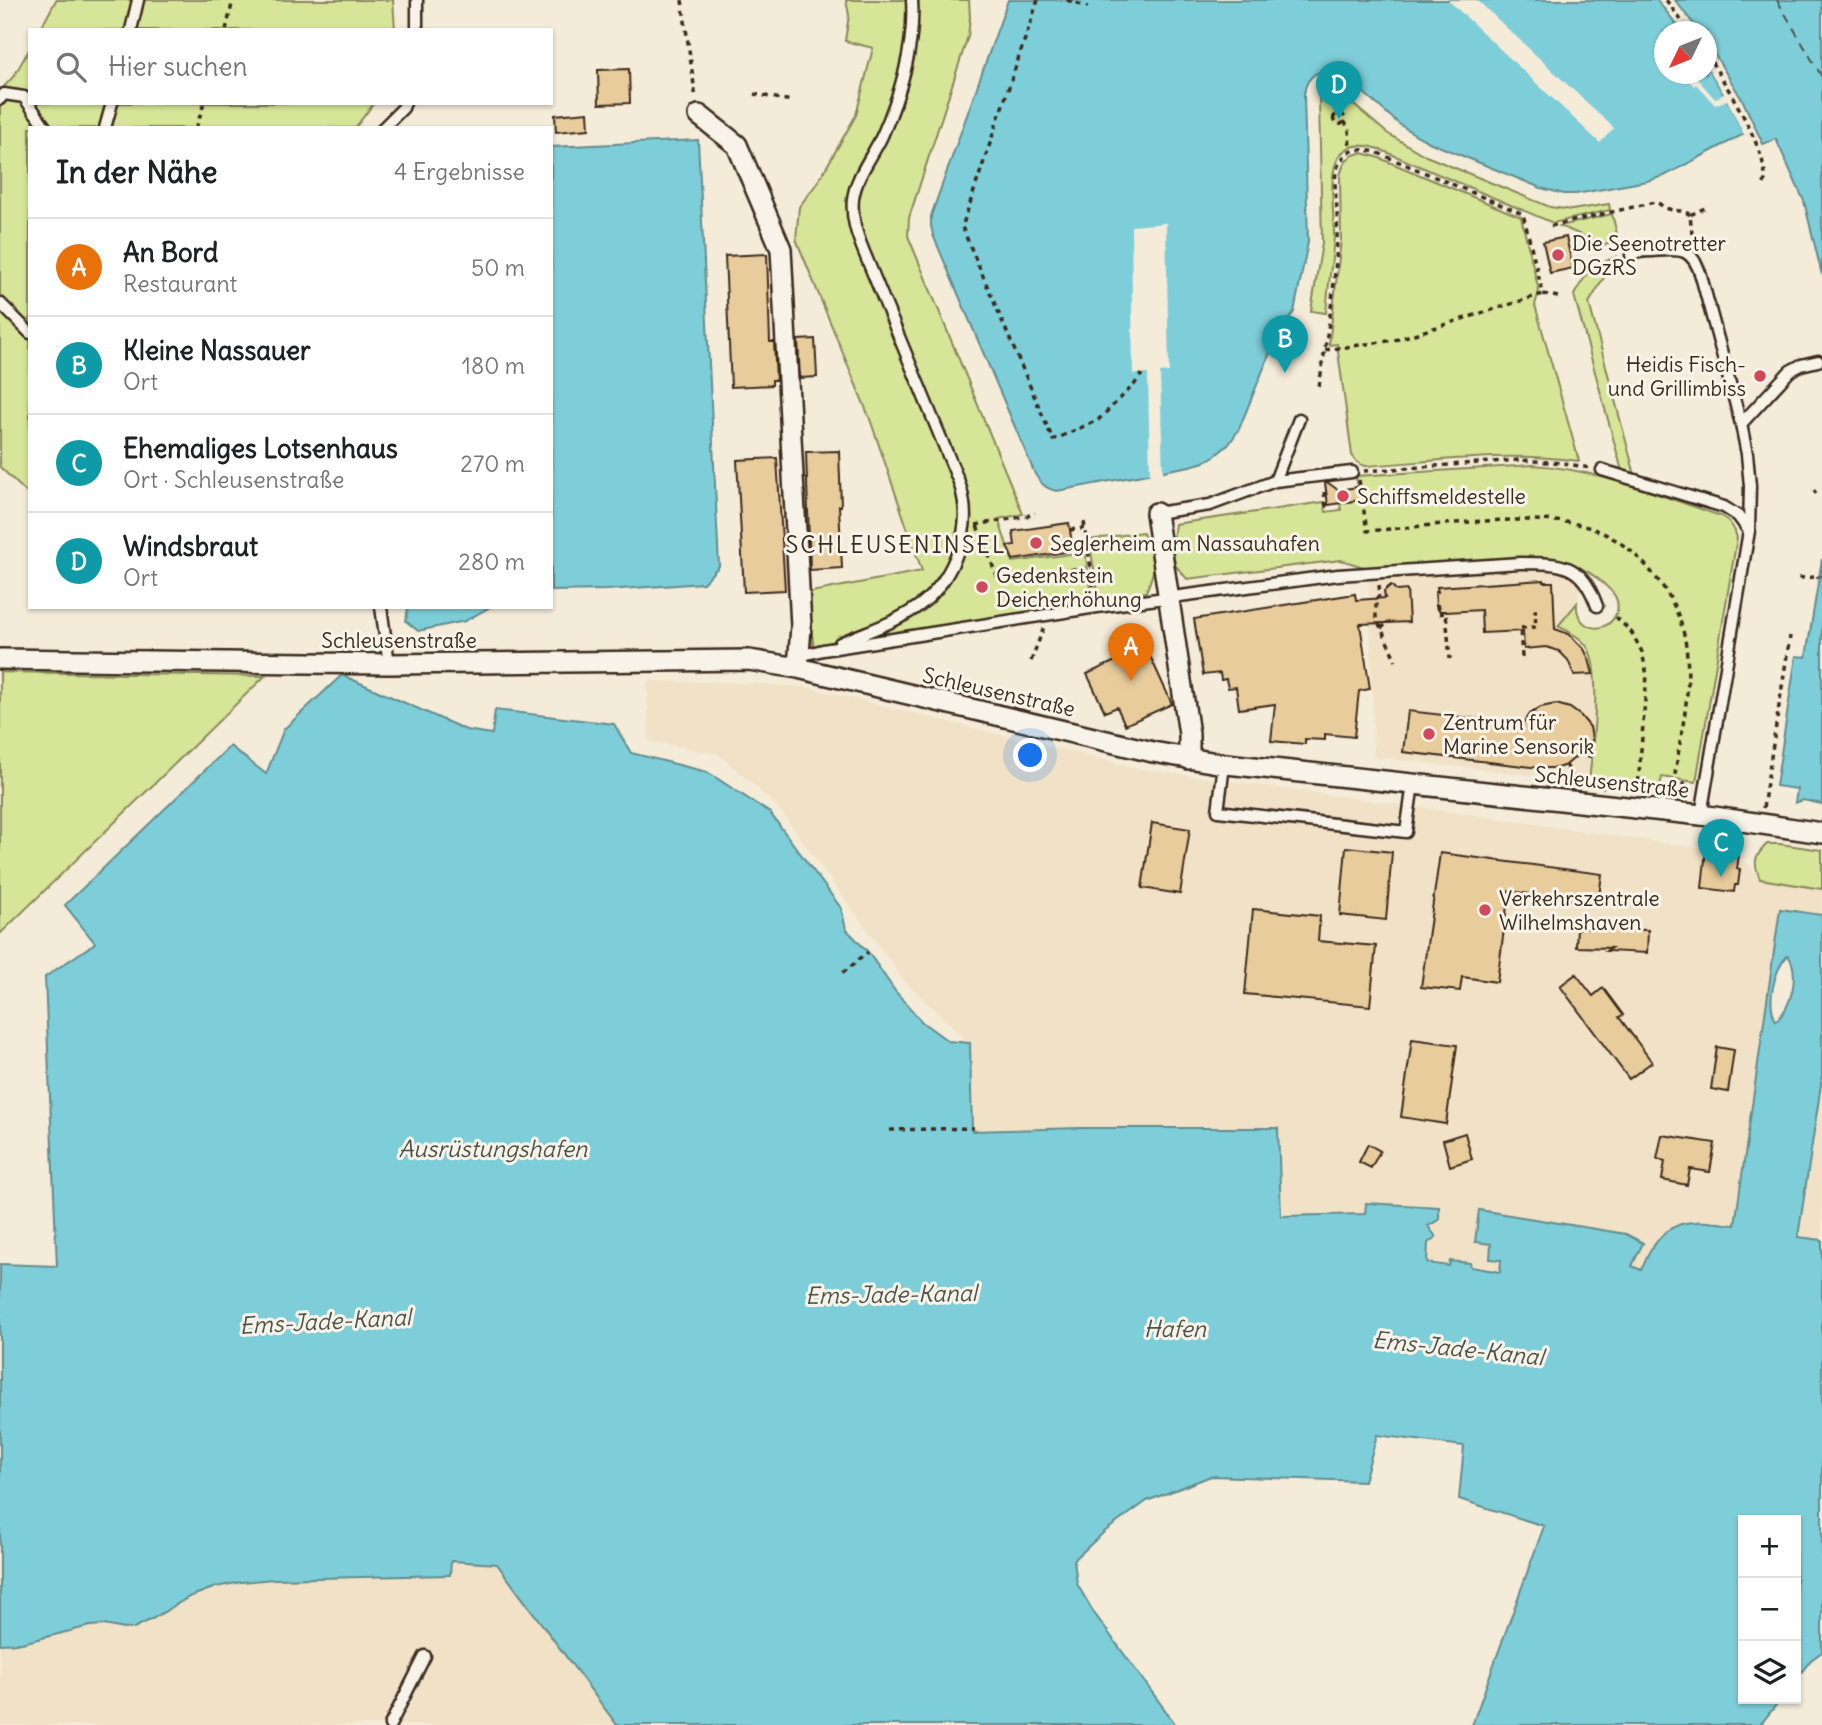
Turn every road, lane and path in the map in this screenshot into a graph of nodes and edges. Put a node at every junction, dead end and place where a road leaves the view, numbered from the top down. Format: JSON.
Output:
{"nodes":[{"id":1,"x":138,"y":0,"type":"edge"},
{"id":2,"x":233,"y":0,"type":"edge"},
{"id":3,"x":417,"y":0,"type":"edge"},
{"id":4,"x":682,"y":0,"type":"edge"},
{"id":5,"x":912,"y":0,"type":"edge"},
{"id":6,"x":1038,"y":0,"type":"edge"},
{"id":7,"x":1067,"y":0,"type":"edge"},
{"id":8,"x":1666,"y":0,"type":"edge"},
{"id":9,"x":1088,"y":7,"type":"dead end"},
{"id":10,"x":1682,"y":21,"type":"edge"},
{"id":11,"x":131,"y":28,"type":"edge"},
{"id":12,"x":226,"y":28,"type":"edge"},
{"id":13,"x":417,"y":28,"type":"edge"},
{"id":14,"x":1717,"y":72,"type":"edge"},
{"id":15,"x":754,"y":94,"type":"dead end"},
{"id":16,"x":0,"y":99,"type":"edge"},
{"id":17,"x":792,"y":101,"type":"dead end"},
{"id":18,"x":28,"y":103,"type":"edge"},
{"id":19,"x":30,"y":105,"type":"edge"},
{"id":20,"x":111,"y":105,"type":"edge"},
{"id":21,"x":203,"y":105,"type":"edge"},
{"id":22,"x":405,"y":105,"type":"edge"},
{"id":23,"x":699,"y":115,"type":"joint"},
{"id":24,"x":1344,"y":121,"type":"dead end"},
{"id":25,"x":45,"y":126,"type":"edge"},
{"id":26,"x":105,"y":126,"type":"edge"},
{"id":27,"x":198,"y":126,"type":"edge"},
{"id":28,"x":385,"y":126,"type":"edge"},
{"id":29,"x":1350,"y":151,"type":"junction"},
{"id":30,"x":1765,"y":184,"type":"dead end"},
{"id":31,"x":1707,"y":207,"type":"dead end"},
{"id":32,"x":1690,"y":215,"type":"junction"},
{"id":33,"x":1551,"y":226,"type":"dead end"},
{"id":34,"x":1692,"y":233,"type":"dead end"},
{"id":35,"x":1631,"y":255,"type":"dead end"},
{"id":36,"x":1543,"y":294,"type":"junction"},
{"id":37,"x":1558,"y":296,"type":"dead end"},
{"id":38,"x":0,"y":303,"type":"edge"},
{"id":39,"x":28,"y":331,"type":"edge"},
{"id":40,"x":1324,"y":351,"type":"junction"},
{"id":41,"x":1818,"y":361,"type":"dead end"},
{"id":42,"x":1142,"y":373,"type":"dead end"},
{"id":43,"x":1319,"y":387,"type":"dead end"},
{"id":44,"x":1299,"y":419,"type":"dead end"},
{"id":45,"x":1741,"y":424,"type":"junction"},
{"id":46,"x":1602,"y":470,"type":"joint"},
{"id":47,"x":1355,"y":471,"type":"junction"},
{"id":48,"x":1275,"y":481,"type":"junction"},
{"id":49,"x":1324,"y":492,"type":"dead end"},
{"id":50,"x":1328,"y":505,"type":"dead end"},
{"id":51,"x":1035,"y":513,"type":"dead end"},
{"id":52,"x":1156,"y":513,"type":"joint"},
{"id":53,"x":972,"y":514,"type":"dead end"},
{"id":54,"x":1084,"y":522,"type":"dead end"},
{"id":55,"x":976,"y":525,"type":"junction"},
{"id":56,"x":1085,"y":528,"type":"junction"},
{"id":57,"x":1070,"y":530,"type":"dead end"},
{"id":58,"x":1367,"y":531,"type":"dead end"},
{"id":59,"x":1749,"y":531,"type":"junction"},
{"id":60,"x":1091,"y":567,"type":"junction"},
{"id":61,"x":1816,"y":577,"type":"dead end"},
{"id":62,"x":1799,"y":578,"type":"dead end"},
{"id":63,"x":1380,"y":594,"type":"dead end"},
{"id":64,"x":1169,"y":596,"type":"junction"},
{"id":65,"x":1437,"y":605,"type":"dead end"},
{"id":66,"x":1597,"y":606,"type":"dead end"},
{"id":67,"x":1097,"y":607,"type":"junction"},
{"id":68,"x":381,"y":609,"type":"edge"},
{"id":69,"x":1537,"y":611,"type":"dead end"},
{"id":70,"x":1048,"y":614,"type":"junction"},
{"id":71,"x":1616,"y":617,"type":"dead end"},
{"id":72,"x":1390,"y":622,"type":"dead end"},
{"id":73,"x":1381,"y":628,"type":"junction"},
{"id":74,"x":1790,"y":636,"type":"dead end"},
{"id":75,"x":823,"y":650,"type":"junction"},
{"id":76,"x":1522,"y":656,"type":"dead end"},
{"id":77,"x":0,"y":659,"type":"edge"},
{"id":78,"x":1450,"y":659,"type":"dead end"},
{"id":79,"x":1031,"y":661,"type":"dead end"},
{"id":80,"x":1396,"y":661,"type":"dead end"},
{"id":81,"x":799,"y":662,"type":"junction"},
{"id":82,"x":389,"y":664,"type":"junction"},
{"id":83,"x":1189,"y":759,"type":"junction"},
{"id":84,"x":1224,"y":765,"type":"junction"},
{"id":85,"x":1566,"y":765,"type":"dead end"},
{"id":86,"x":1575,"y":782,"type":"dead end"},
{"id":87,"x":1674,"y":782,"type":"dead end"},
{"id":88,"x":1413,"y":784,"type":"junction"},
{"id":89,"x":1682,"y":784,"type":"dead end"},
{"id":90,"x":1638,"y":788,"type":"dead end"},
{"id":91,"x":1763,"y":810,"type":"dead end"},
{"id":92,"x":1701,"y":815,"type":"junction"},
{"id":93,"x":1822,"y":833,"type":"edge"},
{"id":94,"x":868,"y":952,"type":"dead end"},
{"id":95,"x":843,"y":973,"type":"dead end"},
{"id":96,"x":974,"y":1128,"type":"dead end"},
{"id":97,"x":890,"y":1130,"type":"dead end"},
{"id":98,"x":425,"y":1656,"type":"dead end"},
{"id":99,"x":390,"y":1725,"type":"edge"}],
"edges":[{"from":1,"to":11,"type":"lane"},
{"from":2,"to":12,"type":"path"},
{"from":3,"to":13,"type":"lane"},
{"from":4,"to":23,"type":"path"},
{"from":5,"to":75,"type":"lane"},
{"from":6,"to":42,"type":"path"},
{"from":7,"to":9,"type":"path"},
{"from":8,"to":10,"type":"path"},
{"from":14,"to":30,"type":"path"},
{"from":15,"to":17,"type":"path"},
{"from":16,"to":18,"type":"lane"},
{"from":19,"to":25,"type":"lane"},
{"from":20,"to":26,"type":"lane"},
{"from":21,"to":27,"type":"path"},
{"from":22,"to":28,"type":"lane"},
{"from":23,"to":81,"type":"street"},
{"from":24,"to":29,"type":"path"},
{"from":29,"to":36,"type":"path"},
{"from":29,"to":40,"type":"path"},
{"from":31,"to":32,"type":"path"},
{"from":32,"to":33,"type":"path"},
{"from":32,"to":34,"type":"path"},
{"from":35,"to":45,"type":"lane"},
{"from":36,"to":37,"type":"path"},
{"from":36,"to":40,"type":"path"},
{"from":38,"to":39,"type":"lane"},
{"from":40,"to":43,"type":"path"},
{"from":41,"to":45,"type":"lane"},
{"from":44,"to":48,"type":"lane"},
{"from":45,"to":59,"type":"lane"},
{"from":46,"to":47,"type":"path"},
{"from":46,"to":59,"type":"lane"},
{"from":47,"to":48,"type":"lane"},
{"from":47,"to":58,"type":"path"},
{"from":48,"to":52,"type":"lane"},
{"from":49,"to":50,"type":"path"},
{"from":51,"to":55,"type":"path"},
{"from":52,"to":64,"type":"street"},
{"from":53,"to":55,"type":"path"},
{"from":54,"to":56,"type":"path"},
{"from":55,"to":60,"type":"path"},
{"from":56,"to":57,"type":"path"},
{"from":56,"to":60,"type":"path"},
{"from":59,"to":92,"type":"lane"},
{"from":60,"to":67,"type":"path"},
{"from":61,"to":62,"type":"path"},
{"from":63,"to":73,"type":"path"},
{"from":64,"to":66,"type":"lane"},
{"from":64,"to":67,"type":"lane"},
{"from":64,"to":83,"type":"street"},
{"from":65,"to":78,"type":"path"},
{"from":67,"to":70,"type":"lane"},
{"from":68,"to":82,"type":"lane"},
{"from":69,"to":76,"type":"path"},
{"from":70,"to":75,"type":"lane"},
{"from":70,"to":79,"type":"path"},
{"from":71,"to":90,"type":"path"},
{"from":72,"to":73,"type":"path"},
{"from":73,"to":80,"type":"path"},
{"from":74,"to":91,"type":"path"},
{"from":75,"to":81,"type":"lane"},
{"from":77,"to":82,"type":"street","name":"Schleusenstraße"},
{"from":81,"to":82,"type":"street","name":"Schleusenstraße"},
{"from":81,"to":83,"type":"street","name":"Schleusenstraße"},
{"from":83,"to":84,"type":"street","name":"Schleusenstraße"},
{"from":84,"to":88,"type":"street","name":"Schleusenstraße"},
{"from":84,"to":88,"type":"lane"},
{"from":85,"to":86,"type":"path"},
{"from":87,"to":89,"type":"path"},
{"from":88,"to":92,"type":"street","name":"Schleusenstraße"},
{"from":92,"to":93,"type":"street","name":"Schleusenstraße"},
{"from":94,"to":95,"type":"path"},
{"from":96,"to":97,"type":"path"},
{"from":98,"to":99,"type":"lane"}]}
